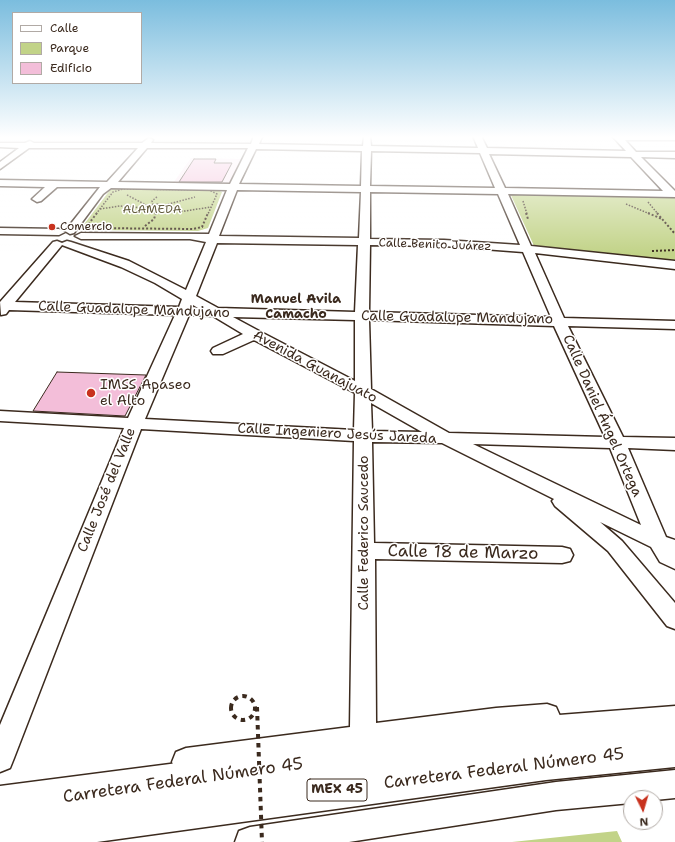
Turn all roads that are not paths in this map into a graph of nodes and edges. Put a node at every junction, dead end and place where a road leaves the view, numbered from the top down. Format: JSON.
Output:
{"nodes":[{"id":1,"x":111,"y":175,"type":"edge"},
{"id":2,"x":121,"y":175,"type":"edge"},
{"id":3,"x":239,"y":175,"type":"edge"},
{"id":4,"x":365,"y":175,"type":"edge"},
{"id":5,"x":495,"y":175,"type":"edge"},
{"id":6,"x":654,"y":175,"type":"edge"},
{"id":7,"x":0,"y":183,"type":"edge"},
{"id":8,"x":54,"y":184,"type":"junction"},
{"id":9,"x":234,"y":187,"type":"junction"},
{"id":10,"x":99,"y":188,"type":"junction"},
{"id":11,"x":113,"y":188,"type":"junction"},
{"id":12,"x":365,"y":188,"type":"junction"},
{"id":13,"x":501,"y":190,"type":"junction"},
{"id":14,"x":673,"y":194,"type":"edge"},
{"id":15,"x":37,"y":199,"type":"dead end"},
{"id":16,"x":0,"y":232,"type":"edge"},
{"id":17,"x":18,"y":234,"type":"junction"},
{"id":18,"x":0,"y":235,"type":"edge"},
{"id":19,"x":212,"y":237,"type":"junction"},
{"id":20,"x":66,"y":238,"type":"junction"},
{"id":21,"x":365,"y":240,"type":"junction"},
{"id":22,"x":525,"y":244,"type":"junction"},
{"id":23,"x":675,"y":265,"type":"edge"},
{"id":24,"x":188,"y":298,"type":"junction"},
{"id":25,"x":2,"y":308,"type":"edge"},
{"id":26,"x":215,"y":312,"type":"junction"},
{"id":27,"x":236,"y":312,"type":"junction"},
{"id":28,"x":362,"y":316,"type":"junction"},
{"id":29,"x":559,"y":321,"type":"junction"},
{"id":30,"x":675,"y":325,"type":"edge"},
{"id":31,"x":254,"y":334,"type":"junction"},
{"id":32,"x":218,"y":351,"type":"dead end"},
{"id":33,"x":362,"y":385,"type":"junction"},
{"id":34,"x":0,"y":416,"type":"edge"},
{"id":35,"x":134,"y":424,"type":"junction"},
{"id":36,"x":364,"y":436,"type":"junction"},
{"id":37,"x":447,"y":439,"type":"junction"},
{"id":38,"x":473,"y":440,"type":"junction"},
{"id":39,"x":617,"y":443,"type":"junction"},
{"id":40,"x":675,"y":444,"type":"edge"},
{"id":41,"x":498,"y":462,"type":"junction"},
{"id":42,"x":549,"y":488,"type":"junction"},
{"id":43,"x":666,"y":545,"type":"edge"},
{"id":44,"x":364,"y":551,"type":"junction"},
{"id":45,"x":562,"y":555,"type":"dead end"},
{"id":46,"x":675,"y":561,"type":"edge"},
{"id":47,"x":675,"y":619,"type":"edge"},
{"id":48,"x":675,"y":708,"type":"edge"},
{"id":49,"x":675,"y":722,"type":"edge"},
{"id":50,"x":363,"y":737,"type":"junction"},
{"id":51,"x":675,"y":750,"type":"edge"},
{"id":52,"x":0,"y":758,"type":"edge"},
{"id":53,"x":675,"y":784,"type":"edge"},
{"id":54,"x":0,"y":788,"type":"edge"},
{"id":55,"x":0,"y":805,"type":"edge"},
{"id":56,"x":341,"y":835,"type":"edge"},
{"id":57,"x":0,"y":836,"type":"edge"},
{"id":58,"x":250,"y":842,"type":"edge"}],
"edges":[{"from":1,"to":10,"type":"street"},
{"from":2,"to":11,"type":"street"},
{"from":3,"to":9,"type":"street","name":"Calle José del Valle"},
{"from":4,"to":12,"type":"street","name":"Calle Federico Saucedo"},
{"from":5,"to":13,"type":"street","name":"Calle Daniel Ángel Ortega"},
{"from":6,"to":14,"type":"street"},
{"from":7,"to":8,"type":"street"},
{"from":8,"to":10,"type":"street"},
{"from":8,"to":15,"type":"street"},
{"from":9,"to":11,"type":"street"},
{"from":9,"to":12,"type":"street"},
{"from":9,"to":19,"type":"street","name":"Calle José del Valle"},
{"from":10,"to":11,"type":"street"},
{"from":10,"to":20,"type":"street"},
{"from":12,"to":13,"type":"street"},
{"from":12,"to":21,"type":"street","name":"Calle Federico Saucedo"},
{"from":13,"to":14,"type":"street"},
{"from":13,"to":22,"type":"street","name":"Calle Daniel Ángel Ortega"},
{"from":16,"to":17,"type":"street","name":"Calle Benito Juárez"},
{"from":17,"to":18,"type":"street","name":"Calle Benito Juárez"},
{"from":17,"to":20,"type":"street","name":"Calle Benito Juárez"},
{"from":19,"to":20,"type":"street","name":"Calle Benito Juárez"},
{"from":19,"to":21,"type":"street","name":"Calle Benito Juárez"},
{"from":19,"to":24,"type":"street","name":"Calle José del Valle"},
{"from":20,"to":24,"type":"street","name":"Avenida Guanajuato"},
{"from":20,"to":25,"type":"street"},
{"from":21,"to":22,"type":"street","name":"Calle Benito Juárez"},
{"from":21,"to":28,"type":"street","name":"Calle Federico Saucedo"},
{"from":22,"to":23,"type":"street","name":"Calle Benito Juárez"},
{"from":22,"to":29,"type":"street","name":"Calle Daniel Ángel Ortega"},
{"from":24,"to":25,"type":"street","name":"Calle Guadalupe Mandujano"},
{"from":24,"to":26,"type":"street","name":"Avenida Guanajuato"},
{"from":24,"to":27,"type":"street","name":"Avenida Guanajuato"},
{"from":24,"to":35,"type":"street","name":"Calle José del Valle"},
{"from":26,"to":27,"type":"street","name":"Calle Guadalupe Mandujano"},
{"from":26,"to":31,"type":"street","name":"Avenida Guanajuato"},
{"from":27,"to":28,"type":"street","name":"Calle Guadalupe Mandujano"},
{"from":27,"to":33,"type":"street","name":"Avenida Guanajuato"},
{"from":28,"to":29,"type":"street","name":"Calle Guadalupe Mandujano"},
{"from":28,"to":33,"type":"street","name":"Calle Federico Saucedo"},
{"from":29,"to":30,"type":"street","name":"Calle Guadalupe Mandujano"},
{"from":29,"to":39,"type":"street","name":"Calle Daniel Ángel Ortega"},
{"from":31,"to":32,"type":"street"},
{"from":31,"to":33,"type":"street","name":"Avenida Guanajuato"},
{"from":33,"to":36,"type":"street","name":"Calle Federico Saucedo"},
{"from":33,"to":37,"type":"street","name":"Avenida Guanajuato"},
{"from":33,"to":38,"type":"street","name":"Avenida Guanajuato"},
{"from":34,"to":35,"type":"street","name":"Calle Ingeniero Jesús Jareda"},
{"from":35,"to":36,"type":"street","name":"Calle Ingeniero Jesús Jareda"},
{"from":35,"to":52,"type":"street","name":"Calle José del Valle"},
{"from":36,"to":37,"type":"street","name":"Calle Ingeniero Jesús Jareda"},
{"from":36,"to":44,"type":"street","name":"Calle Federico Saucedo"},
{"from":37,"to":38,"type":"street","name":"Calle Ingeniero Jesús Jareda"},
{"from":37,"to":41,"type":"street","name":"Avenida Guanajuato"},
{"from":38,"to":39,"type":"street","name":"Calle Ingeniero Jesús Jareda"},
{"from":38,"to":41,"type":"street","name":"Avenida Guanajuato"},
{"from":39,"to":40,"type":"street","name":"Calle Ingeniero Jesús Jareda"},
{"from":39,"to":43,"type":"street","name":"Calle Daniel Ángel Ortega"},
{"from":41,"to":42,"type":"street","name":"Avenida Guanajuato"},
{"from":42,"to":43,"type":"street","name":"Avenida Guanajuato"},
{"from":42,"to":47,"type":"street"},
{"from":43,"to":46,"type":"street","name":"Avenida Guanajuato"},
{"from":44,"to":45,"type":"street","name":"Calle 18 de Marzo"},
{"from":44,"to":50,"type":"street","name":"Calle Federico Saucedo"},
{"from":48,"to":50,"type":"street"},
{"from":49,"to":55,"type":"highway","name":"Carretera Federal Número 45","number":"MEX 45"},
{"from":50,"to":54,"type":"street"},
{"from":51,"to":57,"type":"highway","name":"Carretera Federal Número 45","number":"MEX 45"},
{"from":53,"to":56,"type":"street"},
{"from":56,"to":58,"type":"street"}]}
